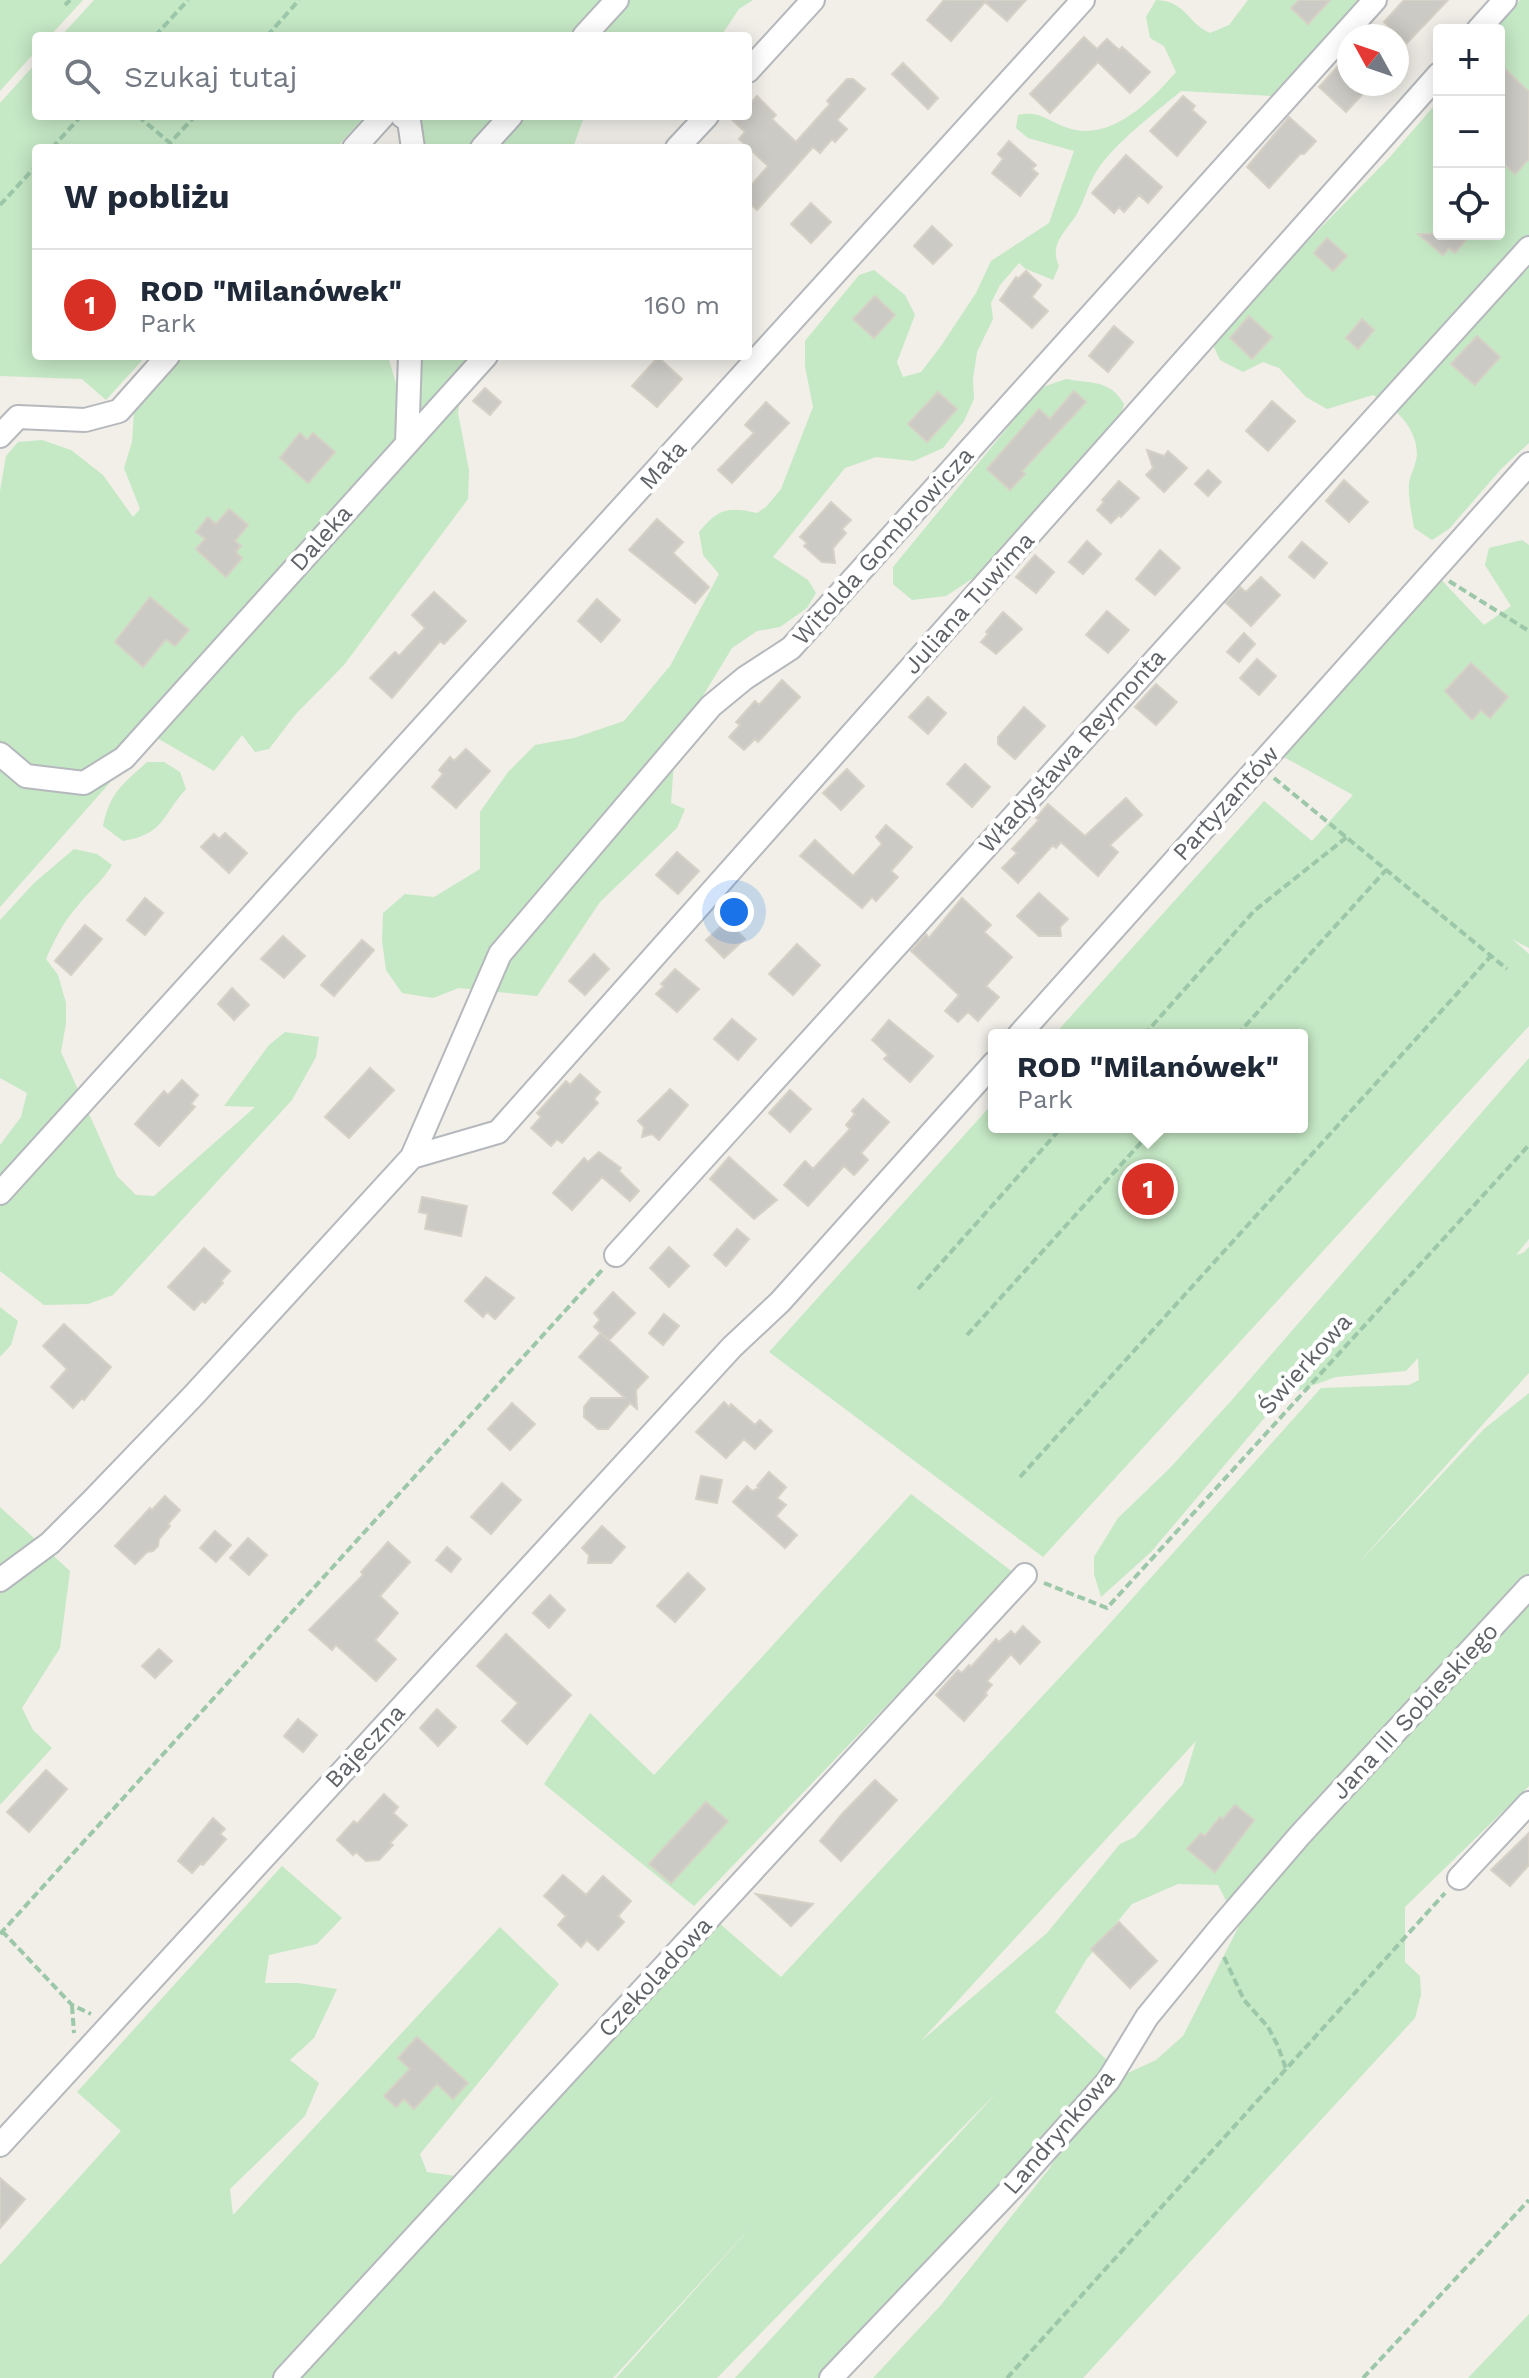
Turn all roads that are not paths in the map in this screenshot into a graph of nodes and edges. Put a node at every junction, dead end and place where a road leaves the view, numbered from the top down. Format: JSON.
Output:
{"nodes":[{"id":1,"x":617,"y":0,"type":"edge"},
{"id":2,"x":813,"y":0,"type":"edge"},
{"id":3,"x":1083,"y":0,"type":"edge"},
{"id":4,"x":1375,"y":0,"type":"edge"},
{"id":5,"x":1505,"y":0,"type":"edge"},
{"id":6,"x":1483,"y":24,"type":"edge"},
{"id":7,"x":588,"y":32,"type":"edge"},
{"id":8,"x":752,"y":67,"type":"edge"},
{"id":9,"x":1433,"y":81,"type":"edge"},
{"id":10,"x":379,"y":120,"type":"edge"},
{"id":11,"x":408,"y":120,"type":"edge"},
{"id":12,"x":507,"y":120,"type":"edge"},
{"id":13,"x":703,"y":120,"type":"edge"},
{"id":14,"x":358,"y":144,"type":"edge"},
{"id":15,"x":412,"y":144,"type":"edge"},
{"id":16,"x":486,"y":144,"type":"edge"},
{"id":17,"x":681,"y":144,"type":"edge"},
{"id":18,"x":1529,"y":248,"type":"edge"},
{"id":19,"x":164,"y":360,"type":"edge"},
{"id":20,"x":410,"y":360,"type":"edge"},
{"id":21,"x":482,"y":360,"type":"edge"},
{"id":22,"x":0,"y":436,"type":"edge"},
{"id":23,"x":407,"y":443,"type":"junction"},
{"id":24,"x":1529,"y":464,"type":"edge"},
{"id":25,"x":0,"y":754,"type":"edge"},
{"id":26,"x":1024,"y":1029,"type":"edge"},
{"id":27,"x":988,"y":1070,"type":"edge"},
{"id":28,"x":412,"y":1157,"type":"junction"},
{"id":29,"x":0,"y":1193,"type":"edge"},
{"id":30,"x":616,"y":1255,"type":"road end"},
{"id":31,"x":1025,"y":1575,"type":"road end"},
{"id":32,"x":0,"y":1580,"type":"edge"},
{"id":33,"x":1529,"y":1587,"type":"edge"},
{"id":34,"x":1529,"y":1803,"type":"edge"},
{"id":35,"x":1300,"y":1835,"type":"joint"},
{"id":36,"x":1459,"y":1878,"type":"road end"},
{"id":37,"x":0,"y":2145,"type":"edge"},
{"id":38,"x":285,"y":2378,"type":"edge"},
{"id":39,"x":831,"y":2378,"type":"edge"}],
"edges":[{"from":1,"to":7,"type":"street"},
{"from":2,"to":8,"type":"street"},
{"from":3,"to":29,"type":"street","name":"Mała"},
{"from":4,"to":28,"type":"street","name":"Witolda Gombrowicza"},
{"from":5,"to":6,"type":"street"},
{"from":9,"to":28,"type":"street","name":"Juliana Tuwima"},
{"from":10,"to":14,"type":"street"},
{"from":11,"to":15,"type":"street"},
{"from":12,"to":16,"type":"street"},
{"from":13,"to":17,"type":"street"},
{"from":18,"to":30,"type":"street","name":"Władysława Reymonta"},
{"from":19,"to":22,"type":"street"},
{"from":20,"to":23,"type":"street"},
{"from":21,"to":23,"type":"street","name":"Daleka"},
{"from":23,"to":25,"type":"street","name":"Daleka"},
{"from":24,"to":26,"type":"street","name":"Partyzantów"},
{"from":27,"to":37,"type":"street","name":"Bajeczna"},
{"from":28,"to":32,"type":"street"},
{"from":31,"to":38,"type":"street","name":"Czekoladowa"},
{"from":33,"to":35,"type":"street","name":"Jana III Sobieskiego"},
{"from":34,"to":36,"type":"street"},
{"from":35,"to":39,"type":"street","name":"Landrynkowa"}]}
